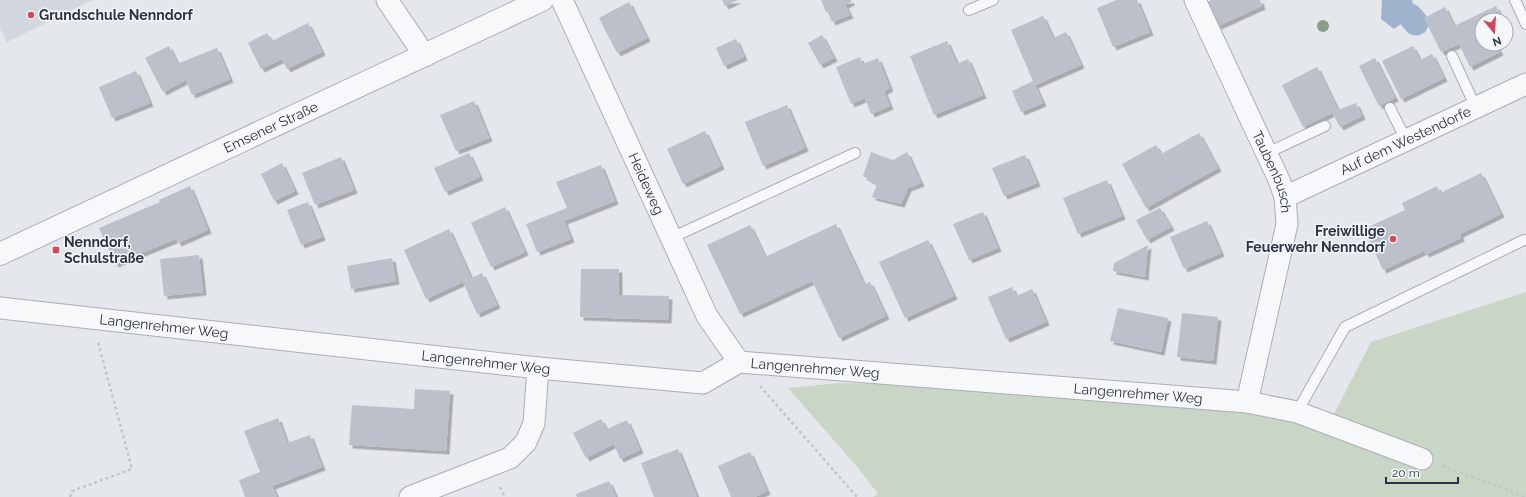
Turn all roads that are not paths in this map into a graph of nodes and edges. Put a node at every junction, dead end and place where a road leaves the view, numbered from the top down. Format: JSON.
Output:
{"nodes":[{"id":1,"x":387,"y":0,"type":"edge"},
{"id":2,"x":542,"y":0,"type":"edge"},
{"id":3,"x":562,"y":0,"type":"edge"},
{"id":4,"x":993,"y":0,"type":"edge"},
{"id":5,"x":1195,"y":0,"type":"edge"},
{"id":6,"x":1516,"y":0,"type":"edge"},
{"id":7,"x":969,"y":10,"type":"dead end"},
{"id":8,"x":1526,"y":24,"type":"edge"},
{"id":9,"x":425,"y":56,"type":"junction"},
{"id":10,"x":1452,"y":56,"type":"dead end"},
{"id":11,"x":1526,"y":84,"type":"edge"},
{"id":12,"x":1390,"y":108,"type":"dead end"},
{"id":13,"x":1476,"y":108,"type":"junction"},
{"id":14,"x":1325,"y":126,"type":"dead end"},
{"id":15,"x":1406,"y":140,"type":"junction"},
{"id":16,"x":855,"y":153,"type":"dead end"},
{"id":17,"x":1267,"y":153,"type":"junction"},
{"id":18,"x":1285,"y":197,"type":"junction"},
{"id":19,"x":671,"y":238,"type":"junction"},
{"id":20,"x":1524,"y":240,"type":"dead end"},
{"id":21,"x":0,"y":254,"type":"edge"},
{"id":22,"x":0,"y":308,"type":"edge"},
{"id":23,"x":739,"y":362,"type":"junction"},
{"id":24,"x":538,"y":368,"type":"junction"},
{"id":25,"x":1247,"y":402,"type":"junction"},
{"id":26,"x":1297,"y":412,"type":"junction"},
{"id":27,"x":1422,"y":459,"type":"road end"},
{"id":28,"x":410,"y":497,"type":"edge"}],
"edges":[{"from":1,"to":9,"type":"street"},
{"from":2,"to":9,"type":"street","name":"Emsener Straße"},
{"from":3,"to":19,"type":"street","name":"Heideweg"},
{"from":4,"to":7,"type":"lane"},
{"from":5,"to":17,"type":"street","name":"Taubenbusch"},
{"from":6,"to":8,"type":"lane"},
{"from":9,"to":21,"type":"street","name":"Emsener Straße"},
{"from":10,"to":13,"type":"lane"},
{"from":11,"to":13,"type":"street","name":"Auf dem Westendorfe"},
{"from":12,"to":15,"type":"lane"},
{"from":13,"to":15,"type":"street","name":"Auf dem Westendorfe"},
{"from":14,"to":17,"type":"lane"},
{"from":15,"to":18,"type":"street","name":"Auf dem Westendorfe"},
{"from":16,"to":19,"type":"lane"},
{"from":17,"to":18,"type":"street","name":"Taubenbusch"},
{"from":18,"to":25,"type":"street","name":"Taubenbusch"},
{"from":19,"to":23,"type":"street","name":"Heideweg"},
{"from":20,"to":26,"type":"lane"},
{"from":22,"to":24,"type":"street","name":"Langenrehmer Weg"},
{"from":23,"to":24,"type":"street","name":"Langenrehmer Weg"},
{"from":23,"to":25,"type":"street","name":"Langenrehmer Weg"},
{"from":24,"to":28,"type":"street"},
{"from":25,"to":26,"type":"street","name":"Langenrehmer Weg"},
{"from":26,"to":27,"type":"street","name":"Langenrehmer Weg"}]}
